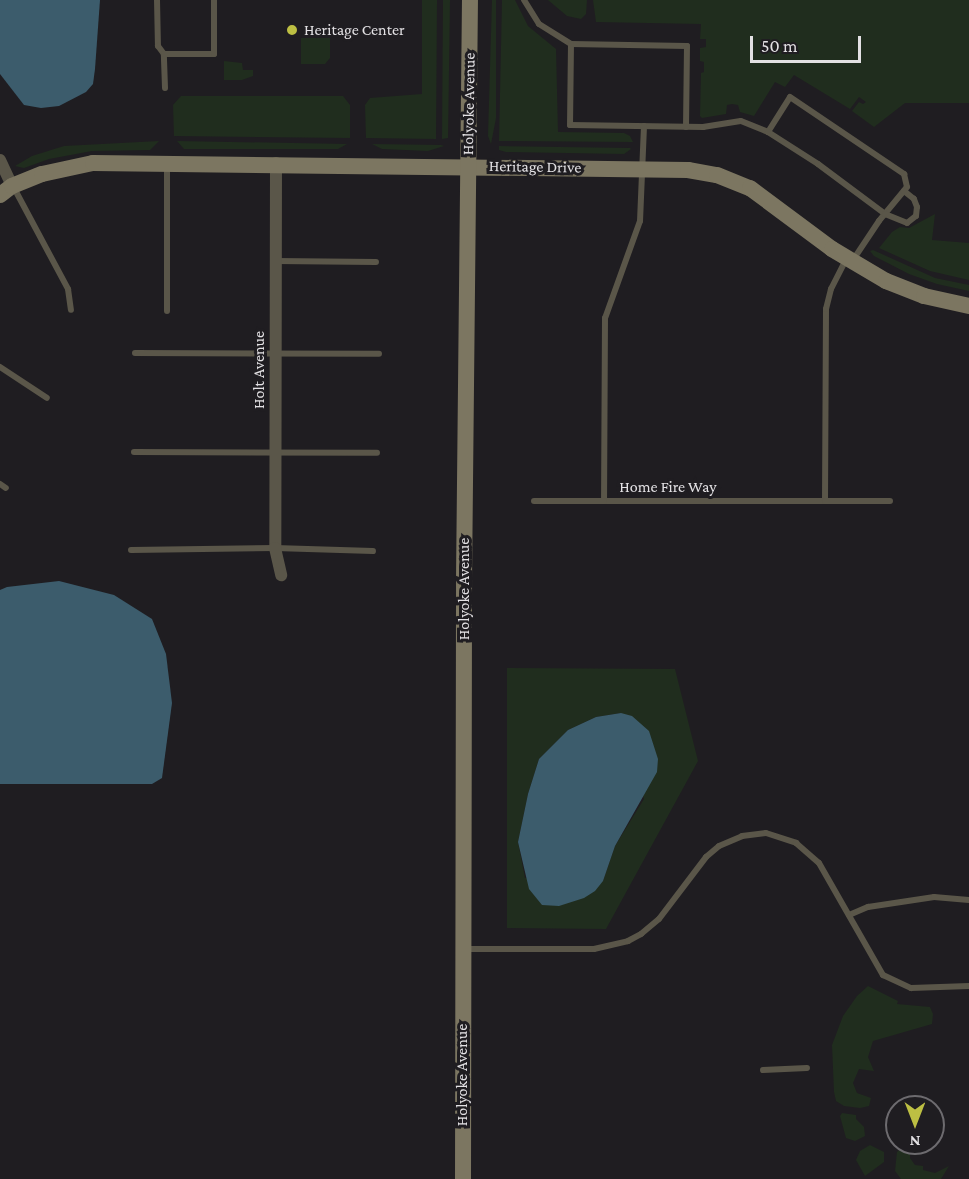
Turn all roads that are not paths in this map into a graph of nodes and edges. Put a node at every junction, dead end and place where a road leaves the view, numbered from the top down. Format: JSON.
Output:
{"nodes":[{"id":1,"x":157,"y":0,"type":"edge"},
{"id":2,"x":214,"y":0,"type":"edge"},
{"id":3,"x":470,"y":0,"type":"edge"},
{"id":4,"x":524,"y":0,"type":"edge"},
{"id":5,"x":571,"y":44,"type":"junction"},
{"id":6,"x":164,"y":54,"type":"junction"},
{"id":7,"x":165,"y":88,"type":"dead end"},
{"id":8,"x":644,"y":126,"type":"junction"},
{"id":9,"x":686,"y":127,"type":"junction"},
{"id":10,"x":768,"y":132,"type":"junction"},
{"id":11,"x":0,"y":160,"type":"edge"},
{"id":12,"x":167,"y":163,"type":"junction"},
{"id":13,"x":276,"y":163,"type":"junction"},
{"id":14,"x":468,"y":166,"type":"junction"},
{"id":15,"x":643,"y":168,"type":"junction"},
{"id":16,"x":6,"y":191,"type":"edge"},
{"id":17,"x":904,"y":191,"type":"junction"},
{"id":18,"x":885,"y":214,"type":"junction"},
{"id":19,"x":849,"y":260,"type":"junction"},
{"id":20,"x":276,"y":261,"type":"junction"},
{"id":21,"x":376,"y":262,"type":"dead end"},
{"id":22,"x":969,"y":306,"type":"edge"},
{"id":23,"x":71,"y":310,"type":"dead end"},
{"id":24,"x":167,"y":311,"type":"dead end"},
{"id":25,"x":135,"y":352,"type":"dead end"},
{"id":26,"x":276,"y":354,"type":"junction"},
{"id":27,"x":379,"y":354,"type":"dead end"},
{"id":28,"x":0,"y":367,"type":"edge"},
{"id":29,"x":47,"y":398,"type":"dead end"},
{"id":30,"x":134,"y":452,"type":"dead end"},
{"id":31,"x":275,"y":452,"type":"junction"},
{"id":32,"x":377,"y":453,"type":"dead end"},
{"id":33,"x":0,"y":484,"type":"edge"},
{"id":34,"x":6,"y":488,"type":"dead end"},
{"id":35,"x":534,"y":501,"type":"dead end"},
{"id":36,"x":604,"y":501,"type":"junction"},
{"id":37,"x":825,"y":501,"type":"junction"},
{"id":38,"x":890,"y":501,"type":"dead end"},
{"id":39,"x":275,"y":548,"type":"junction"},
{"id":40,"x":131,"y":550,"type":"dead end"},
{"id":41,"x":373,"y":551,"type":"dead end"},
{"id":42,"x":281,"y":575,"type":"dead end"},
{"id":43,"x":969,"y":900,"type":"edge"},
{"id":44,"x":849,"y":915,"type":"junction"},
{"id":45,"x":462,"y":950,"type":"junction"},
{"id":46,"x":969,"y":986,"type":"edge"},
{"id":47,"x":807,"y":1068,"type":"dead end"},
{"id":48,"x":763,"y":1070,"type":"dead end"},
{"id":49,"x":463,"y":1179,"type":"edge"}],
"edges":[{"from":1,"to":6,"type":"lane"},
{"from":2,"to":6,"type":"lane"},
{"from":3,"to":14,"type":"street","name":"Holyoke Avenue"},
{"from":4,"to":5,"type":"lane"},
{"from":5,"to":8,"type":"lane"},
{"from":5,"to":9,"type":"lane"},
{"from":6,"to":7,"type":"lane"},
{"from":8,"to":9,"type":"lane"},
{"from":8,"to":15,"type":"lane","name":"Home Fire Way"},
{"from":9,"to":10,"type":"lane"},
{"from":10,"to":17,"type":"lane"},
{"from":10,"to":18,"type":"lane"},
{"from":11,"to":16,"type":"street"},
{"from":12,"to":13,"type":"street","name":"Heritage Drive"},
{"from":12,"to":16,"type":"street","name":"Heritage Drive"},
{"from":12,"to":24,"type":"lane"},
{"from":13,"to":14,"type":"street","name":"Heritage Drive"},
{"from":13,"to":20,"type":"street","name":"Holt Avenue"},
{"from":14,"to":15,"type":"street","name":"Heritage Drive"},
{"from":14,"to":45,"type":"street","name":"Holyoke Avenue"},
{"from":15,"to":19,"type":"street","name":"Heritage Drive"},
{"from":15,"to":36,"type":"lane","name":"Home Fire Way"},
{"from":16,"to":23,"type":"lane"},
{"from":17,"to":18,"type":"lane"},
{"from":17,"to":18,"type":"lane"},
{"from":18,"to":19,"type":"lane"},
{"from":19,"to":22,"type":"street","name":"Heritage Drive"},
{"from":19,"to":37,"type":"lane"},
{"from":20,"to":21,"type":"lane"},
{"from":20,"to":26,"type":"street","name":"Holt Avenue"},
{"from":25,"to":26,"type":"lane"},
{"from":26,"to":27,"type":"lane"},
{"from":26,"to":31,"type":"street","name":"Holt Avenue"},
{"from":28,"to":29,"type":"lane"},
{"from":30,"to":31,"type":"lane"},
{"from":31,"to":32,"type":"lane"},
{"from":31,"to":39,"type":"street","name":"Holt Avenue"},
{"from":33,"to":34,"type":"lane"},
{"from":35,"to":36,"type":"lane"},
{"from":36,"to":37,"type":"lane","name":"Home Fire Way"},
{"from":37,"to":38,"type":"lane","name":"Home Fire Way"},
{"from":39,"to":40,"type":"lane"},
{"from":39,"to":41,"type":"lane"},
{"from":39,"to":42,"type":"street","name":"Holt Avenue"},
{"from":43,"to":44,"type":"lane"},
{"from":44,"to":45,"type":"lane"},
{"from":44,"to":46,"type":"lane"},
{"from":45,"to":49,"type":"street","name":"Holyoke Avenue"},
{"from":47,"to":48,"type":"lane"}]}
